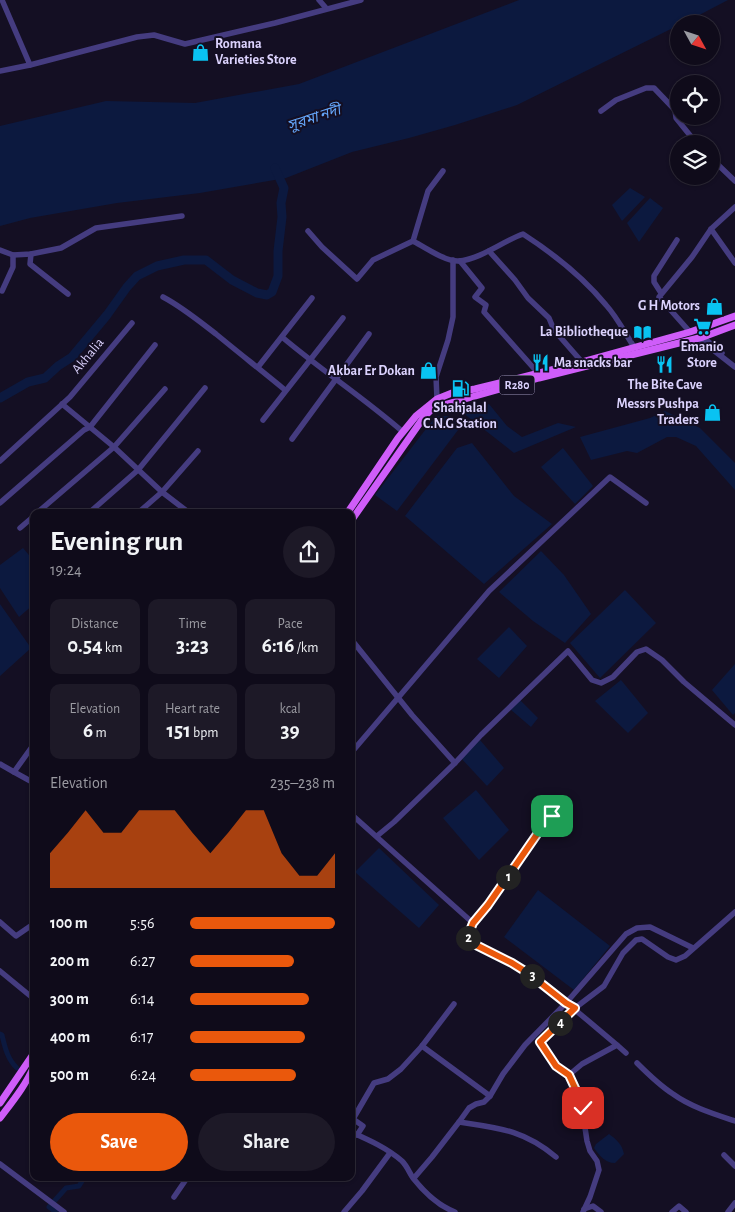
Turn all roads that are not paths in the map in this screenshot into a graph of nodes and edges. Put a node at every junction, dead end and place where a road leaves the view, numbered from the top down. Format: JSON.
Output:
{"nodes":[{"id":1,"x":2,"y":0,"type":"edge"},
{"id":2,"x":319,"y":0,"type":"edge"},
{"id":3,"x":361,"y":0,"type":"edge"},
{"id":4,"x":326,"y":8,"type":"junction"},
{"id":5,"x":30,"y":65,"type":"junction"},
{"id":6,"x":0,"y":71,"type":"edge"},
{"id":7,"x":601,"y":111,"type":"dead end"},
{"id":8,"x":690,"y":135,"type":"edge"},
{"id":9,"x":720,"y":166,"type":"edge"},
{"id":10,"x":444,"y":171,"type":"dead end"},
{"id":11,"x":735,"y":180,"type":"edge"},
{"id":12,"x":735,"y":207,"type":"edge"},
{"id":13,"x":182,"y":216,"type":"dead end"},
{"id":14,"x":711,"y":229,"type":"junction"},
{"id":15,"x":308,"y":231,"type":"dead end"},
{"id":16,"x":676,"y":240,"type":"dead end"},
{"id":17,"x":413,"y":241,"type":"junction"},
{"id":18,"x":0,"y":250,"type":"edge"},
{"id":19,"x":489,"y":252,"type":"junction"},
{"id":20,"x":30,"y":254,"type":"junction"},
{"id":21,"x":13,"y":255,"type":"junction"},
{"id":22,"x":457,"y":260,"type":"junction"},
{"id":23,"x":735,"y":263,"type":"edge"},
{"id":24,"x":2,"y":291,"type":"dead end"},
{"id":25,"x":661,"y":293,"type":"junction"},
{"id":26,"x":68,"y":294,"type":"dead end"},
{"id":27,"x":163,"y":297,"type":"dead end"},
{"id":28,"x":312,"y":298,"type":"dead end"},
{"id":29,"x":735,"y":316,"type":"edge"},
{"id":30,"x":343,"y":318,"type":"dead end"},
{"id":31,"x":132,"y":323,"type":"dead end"},
{"id":32,"x":735,"y":324,"type":"edge"},
{"id":33,"x":690,"y":332,"type":"junction"},
{"id":34,"x":369,"y":334,"type":"dead end"},
{"id":35,"x":282,"y":337,"type":"junction"},
{"id":36,"x":700,"y":337,"type":"junction"},
{"id":37,"x":155,"y":345,"type":"dead end"},
{"id":38,"x":634,"y":347,"type":"junction"},
{"id":39,"x":309,"y":360,"type":"junction"},
{"id":40,"x":582,"y":362,"type":"junction"},
{"id":41,"x":735,"y":363,"type":"edge"},
{"id":42,"x":258,"y":367,"type":"junction"},
{"id":43,"x":735,"y":367,"type":"edge"},
{"id":44,"x":538,"y":373,"type":"junction"},
{"id":45,"x":336,"y":380,"type":"junction"},
{"id":46,"x":205,"y":388,"type":"dead end"},
{"id":47,"x":165,"y":389,"type":"dead end"},
{"id":48,"x":285,"y":390,"type":"junction"},
{"id":49,"x":437,"y":399,"type":"junction"},
{"id":50,"x":62,"y":404,"type":"junction"},
{"id":51,"x":263,"y":420,"type":"dead end"},
{"id":52,"x":90,"y":427,"type":"junction"},
{"id":53,"x":403,"y":432,"type":"junction"},
{"id":54,"x":292,"y":439,"type":"dead end"},
{"id":55,"x":114,"y":447,"type":"junction"},
{"id":56,"x":198,"y":451,"type":"dead end"},
{"id":57,"x":0,"y":452,"type":"edge"},
{"id":58,"x":2,"y":459,"type":"edge"},
{"id":59,"x":138,"y":470,"type":"junction"},
{"id":60,"x":162,"y":492,"type":"junction"},
{"id":61,"x":0,"y":503,"type":"edge"},
{"id":62,"x":646,"y":503,"type":"dead end"},
{"id":63,"x":42,"y":509,"type":"edge"},
{"id":64,"x":93,"y":509,"type":"edge"},
{"id":65,"x":142,"y":509,"type":"edge"},
{"id":66,"x":182,"y":509,"type":"edge"},
{"id":67,"x":350,"y":509,"type":"edge"},
{"id":68,"x":355,"y":515,"type":"edge"},
{"id":69,"x":30,"y":519,"type":"edge"},
{"id":70,"x":20,"y":528,"type":"dead end"},
{"id":71,"x":355,"y":644,"type":"edge"},
{"id":72,"x":399,"y":698,"type":"junction"},
{"id":73,"x":735,"y":725,"type":"edge"},
{"id":74,"x":355,"y":748,"type":"edge"},
{"id":75,"x":30,"y":750,"type":"edge"},
{"id":76,"x":455,"y":763,"type":"junction"},
{"id":77,"x":0,"y":764,"type":"edge"},
{"id":78,"x":14,"y":772,"type":"junction"},
{"id":79,"x":30,"y":781,"type":"edge"},
{"id":80,"x":355,"y":817,"type":"edge"},
{"id":81,"x":567,"y":830,"type":"dead end"},
{"id":82,"x":377,"y":836,"type":"junction"},
{"id":83,"x":735,"y":912,"type":"edge"},
{"id":84,"x":0,"y":922,"type":"edge"},
{"id":85,"x":473,"y":923,"type":"junction"},
{"id":86,"x":30,"y":926,"type":"edge"},
{"id":87,"x":692,"y":948,"type":"junction"},
{"id":88,"x":0,"y":971,"type":"edge"},
{"id":89,"x":30,"y":996,"type":"edge"},
{"id":90,"x":566,"y":1003,"type":"junction"},
{"id":91,"x":454,"y":1004,"type":"dead end"},
{"id":92,"x":575,"y":1008,"type":"junction"},
{"id":93,"x":617,"y":1045,"type":"junction"},
{"id":94,"x":422,"y":1046,"type":"junction"},
{"id":95,"x":626,"y":1053,"type":"dead end"},
{"id":96,"x":30,"y":1060,"type":"edge"},
{"id":97,"x":637,"y":1063,"type":"dead end"},
{"id":98,"x":24,"y":1068,"type":"junction"},
{"id":99,"x":30,"y":1070,"type":"edge"},
{"id":100,"x":30,"y":1075,"type":"edge"},
{"id":101,"x":569,"y":1075,"type":"junction"},
{"id":102,"x":490,"y":1096,"type":"junction"},
{"id":103,"x":0,"y":1103,"type":"edge"},
{"id":104,"x":355,"y":1114,"type":"edge"},
{"id":105,"x":0,"y":1118,"type":"edge"},
{"id":106,"x":355,"y":1121,"type":"edge"},
{"id":107,"x":735,"y":1121,"type":"edge"},
{"id":108,"x":459,"y":1122,"type":"junction"},
{"id":109,"x":355,"y":1132,"type":"edge"},
{"id":110,"x":355,"y":1133,"type":"edge"},
{"id":111,"x":390,"y":1153,"type":"junction"},
{"id":112,"x":724,"y":1155,"type":"dead end"},
{"id":113,"x":556,"y":1157,"type":"dead end"},
{"id":114,"x":0,"y":1164,"type":"edge"},
{"id":115,"x":735,"y":1166,"type":"edge"},
{"id":116,"x":414,"y":1178,"type":"junction"},
{"id":117,"x":185,"y":1181,"type":"edge"},
{"id":118,"x":174,"y":1197,"type":"dead end"},
{"id":119,"x":735,"y":1203,"type":"edge"},
{"id":120,"x":583,"y":1211,"type":"edge"},
{"id":121,"x":64,"y":1212,"type":"edge"},
{"id":122,"x":344,"y":1212,"type":"edge"},
{"id":123,"x":455,"y":1212,"type":"edge"},
{"id":124,"x":601,"y":1212,"type":"edge"},
{"id":125,"x":672,"y":1212,"type":"edge"},
{"id":126,"x":686,"y":1212,"type":"edge"},
{"id":127,"x":728,"y":1212,"type":"edge"}],
"edges":[{"from":1,"to":5,"type":"street"},
{"from":2,"to":4,"type":"street"},
{"from":3,"to":4,"type":"street"},
{"from":4,"to":5,"type":"street"},
{"from":5,"to":6,"type":"street"},
{"from":7,"to":8,"type":"street"},
{"from":9,"to":11,"type":"street"},
{"from":10,"to":17,"type":"street"},
{"from":12,"to":14,"type":"street"},
{"from":13,"to":20,"type":"street"},
{"from":14,"to":23,"type":"street"},
{"from":14,"to":25,"type":"street"},
{"from":15,"to":17,"type":"street"},
{"from":16,"to":25,"type":"street"},
{"from":17,"to":22,"type":"street"},
{"from":18,"to":21,"type":"street"},
{"from":19,"to":22,"type":"street"},
{"from":19,"to":38,"type":"street"},
{"from":19,"to":40,"type":"street"},
{"from":20,"to":21,"type":"street"},
{"from":20,"to":26,"type":"street"},
{"from":21,"to":24,"type":"street"},
{"from":22,"to":44,"type":"street"},
{"from":22,"to":49,"type":"street"},
{"from":25,"to":33,"type":"street"},
{"from":27,"to":42,"type":"street"},
{"from":28,"to":35,"type":"street"},
{"from":29,"to":33,"type":"main road","number":"R280"},
{"from":30,"to":39,"type":"street"},
{"from":31,"to":50,"type":"street","name":"Akhalia"},
{"from":32,"to":36,"type":"main road","number":"R280"},
{"from":33,"to":38,"type":"main road","number":"R280"},
{"from":34,"to":45,"type":"street"},
{"from":35,"to":39,"type":"street"},
{"from":35,"to":42,"type":"street"},
{"from":36,"to":41,"type":"street"},
{"from":36,"to":43,"type":"street"},
{"from":36,"to":68,"type":"main road","number":"R280"},
{"from":37,"to":52,"type":"street"},
{"from":38,"to":40,"type":"main road","number":"R280"},
{"from":39,"to":45,"type":"street"},
{"from":39,"to":48,"type":"street"},
{"from":40,"to":44,"type":"main road","number":"R280"},
{"from":42,"to":48,"type":"street"},
{"from":44,"to":49,"type":"main road","number":"R280"},
{"from":45,"to":53,"type":"street"},
{"from":45,"to":54,"type":"street"},
{"from":46,"to":59,"type":"street"},
{"from":47,"to":55,"type":"street"},
{"from":48,"to":51,"type":"street"},
{"from":49,"to":53,"type":"main road","number":"R280"},
{"from":50,"to":52,"type":"street"},
{"from":50,"to":58,"type":"street","name":"Akhalia"},
{"from":52,"to":55,"type":"street"},
{"from":52,"to":61,"type":"street"},
{"from":53,"to":67,"type":"main road","number":"R280"},
{"from":55,"to":59,"type":"street"},
{"from":55,"to":63,"type":"street"},
{"from":56,"to":60,"type":"street"},
{"from":57,"to":58,"type":"street"},
{"from":59,"to":60,"type":"street"},
{"from":59,"to":64,"type":"street"},
{"from":60,"to":65,"type":"street"},
{"from":60,"to":66,"type":"street"},
{"from":62,"to":72,"type":"street"},
{"from":69,"to":70,"type":"street"},
{"from":71,"to":72,"type":"street"},
{"from":72,"to":74,"type":"street"},
{"from":72,"to":76,"type":"street"},
{"from":73,"to":76,"type":"street"},
{"from":75,"to":78,"type":"street"},
{"from":76,"to":82,"type":"street"},
{"from":77,"to":78,"type":"street"},
{"from":78,"to":79,"type":"street"},
{"from":80,"to":82,"type":"street"},
{"from":81,"to":85,"type":"street"},
{"from":82,"to":85,"type":"street"},
{"from":83,"to":87,"type":"street"},
{"from":84,"to":86,"type":"street"},
{"from":85,"to":90,"type":"street"},
{"from":87,"to":90,"type":"street"},
{"from":87,"to":92,"type":"street"},
{"from":88,"to":89,"type":"street"},
{"from":90,"to":92,"type":"street"},
{"from":90,"to":102,"type":"street"},
{"from":91,"to":94,"type":"street"},
{"from":92,"to":93,"type":"street"},
{"from":92,"to":101,"type":"street"},
{"from":93,"to":95,"type":"street"},
{"from":93,"to":101,"type":"street"},
{"from":94,"to":102,"type":"street"},
{"from":94,"to":104,"type":"street"},
{"from":96,"to":98,"type":"main road"},
{"from":97,"to":107,"type":"street"},
{"from":98,"to":99,"type":"street"},
{"from":98,"to":103,"type":"main road"},
{"from":100,"to":105,"type":"main road"},
{"from":101,"to":120,"type":"street"},
{"from":102,"to":108,"type":"street"},
{"from":106,"to":109,"type":"street"},
{"from":108,"to":113,"type":"street"},
{"from":108,"to":116,"type":"street"},
{"from":110,"to":111,"type":"street"},
{"from":111,"to":116,"type":"street"},
{"from":111,"to":122,"type":"street"},
{"from":112,"to":115,"type":"street"},
{"from":114,"to":121,"type":"street"},
{"from":116,"to":123,"type":"street"},
{"from":117,"to":118,"type":"street"},
{"from":119,"to":127,"type":"street"},
{"from":120,"to":124,"type":"street"},
{"from":125,"to":126,"type":"street"}]}
